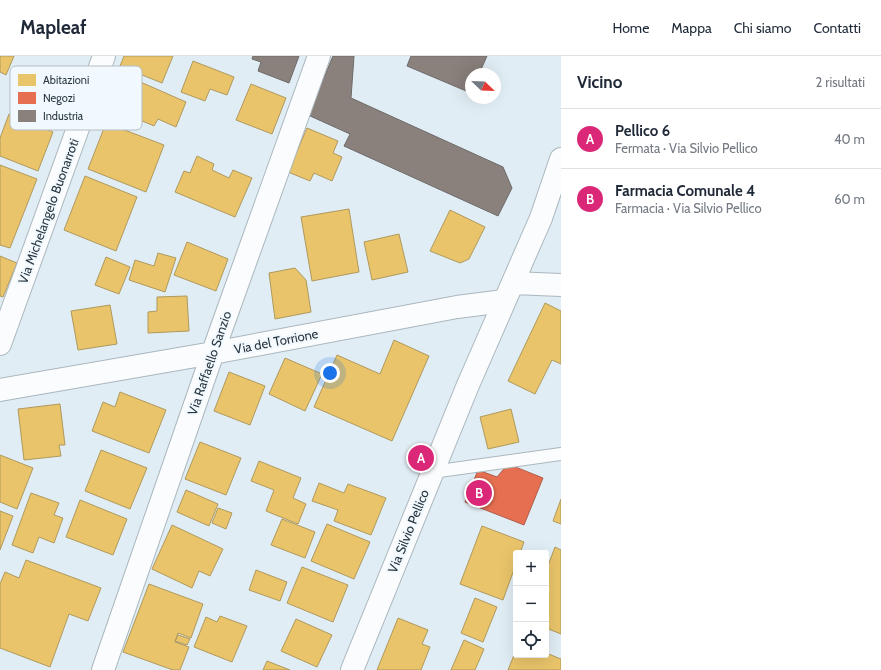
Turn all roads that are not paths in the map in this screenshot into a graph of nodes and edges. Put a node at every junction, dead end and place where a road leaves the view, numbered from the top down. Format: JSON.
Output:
{"nodes":[{"id":1,"x":104,"y":56,"type":"edge"},
{"id":2,"x":319,"y":56,"type":"edge"},
{"id":3,"x":100,"y":66,"type":"edge"},
{"id":4,"x":77,"y":130,"type":"edge"},
{"id":5,"x":561,"y":159,"type":"edge"},
{"id":6,"x":561,"y":285,"type":"edge"},
{"id":7,"x":508,"y":292,"type":"junction"},
{"id":8,"x":0,"y":344,"type":"edge"},
{"id":9,"x":213,"y":353,"type":"junction"},
{"id":10,"x":0,"y":390,"type":"edge"},
{"id":11,"x":561,"y":454,"type":"edge"},
{"id":12,"x":432,"y":472,"type":"junction"},
{"id":13,"x":103,"y":670,"type":"edge"},
{"id":14,"x":352,"y":670,"type":"edge"}],
"edges":[{"from":1,"to":3,"type":"street","name":"Via Michelangelo Buonarroti"},
{"from":2,"to":9,"type":"street","name":"Via Raffaello Sanzio"},
{"from":4,"to":8,"type":"street","name":"Via Michelangelo Buonarroti"},
{"from":5,"to":7,"type":"street","name":"Via Silvio Pellico"},
{"from":6,"to":7,"type":"street","name":"Via del Torrione"},
{"from":7,"to":9,"type":"street","name":"Via del Torrione"},
{"from":7,"to":12,"type":"street","name":"Via Silvio Pellico"},
{"from":9,"to":10,"type":"street","name":"Via del Torrione"},
{"from":9,"to":13,"type":"street","name":"Via Raffaello Sanzio"},
{"from":11,"to":12,"type":"lane"},
{"from":12,"to":14,"type":"street","name":"Via Silvio Pellico"}]}
